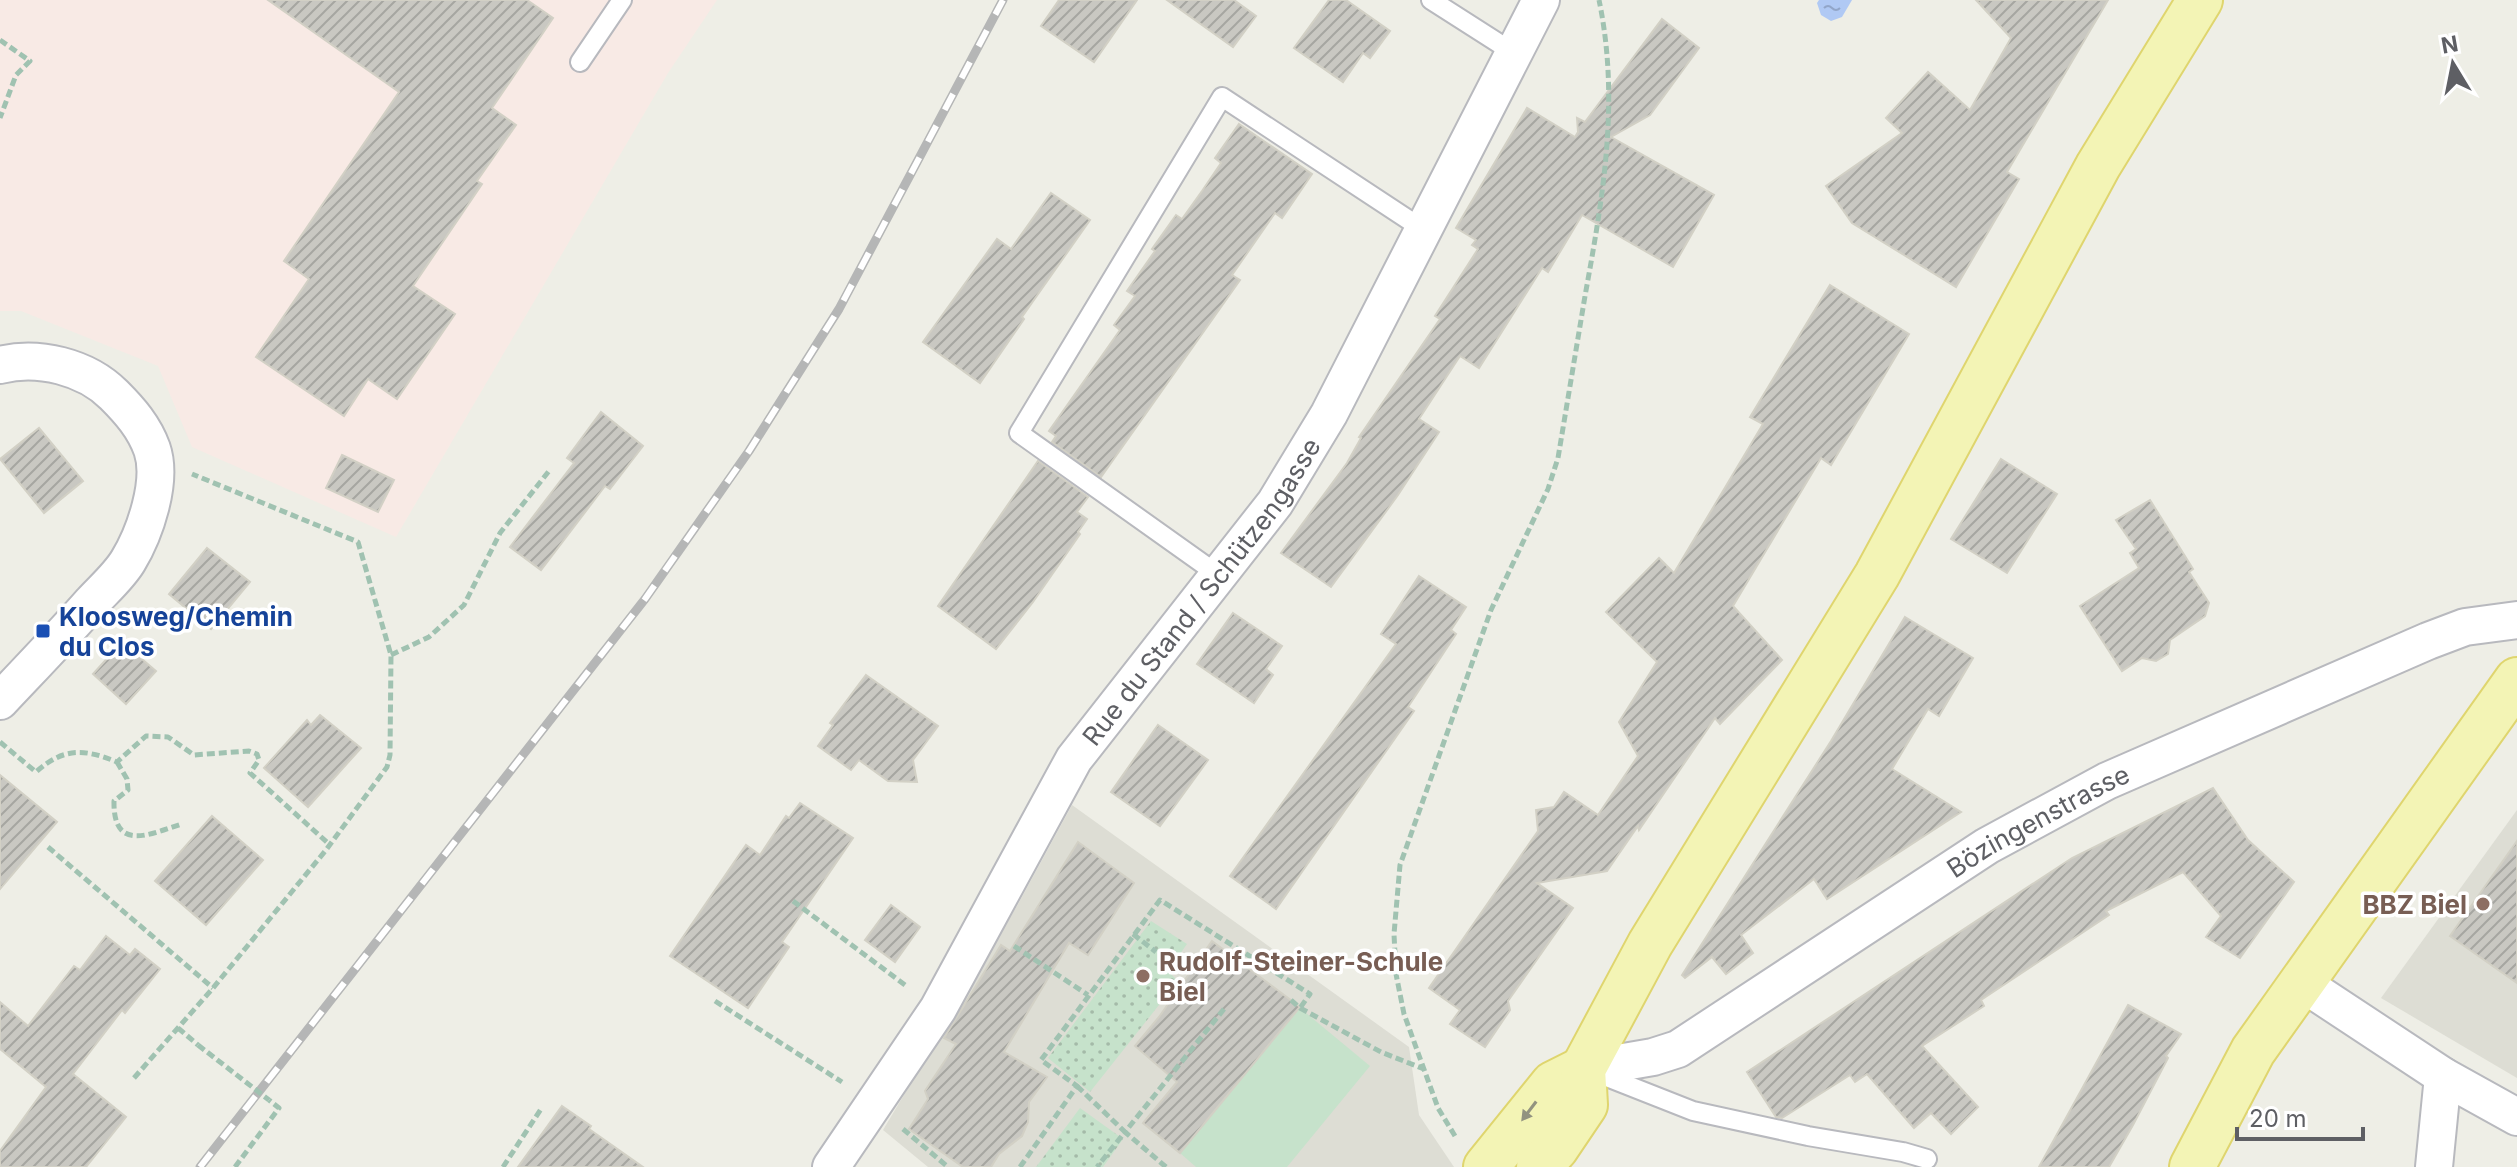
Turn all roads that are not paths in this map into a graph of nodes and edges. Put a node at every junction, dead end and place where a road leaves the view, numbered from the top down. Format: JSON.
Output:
{"nodes":[{"id":1,"x":622,"y":0,"type":"edge"},
{"id":2,"x":1431,"y":0,"type":"edge"},
{"id":3,"x":1541,"y":0,"type":"edge"},
{"id":4,"x":2200,"y":0,"type":"edge"},
{"id":5,"x":1514,"y":53,"type":"junction"},
{"id":6,"x":580,"y":62,"type":"dead end"},
{"id":7,"x":1424,"y":230,"type":"junction"},
{"id":8,"x":0,"y":365,"type":"edge"},
{"id":9,"x":1220,"y":576,"type":"junction"},
{"id":10,"x":2517,"y":620,"type":"edge"},
{"id":11,"x":2517,"y":680,"type":"edge"},
{"id":12,"x":0,"y":701,"type":"edge"},
{"id":13,"x":2302,"y":983,"type":"junction"},
{"id":14,"x":1583,"y":1069,"type":"junction"},
{"id":15,"x":2443,"y":1076,"type":"junction"},
{"id":16,"x":2517,"y":1117,"type":"edge"},
{"id":17,"x":1472,"y":1153,"type":"edge"},
{"id":18,"x":1927,"y":1159,"type":"dead end"},
{"id":19,"x":831,"y":1167,"type":"edge"},
{"id":20,"x":1539,"y":1167,"type":"edge"},
{"id":21,"x":2192,"y":1167,"type":"edge"},
{"id":22,"x":2434,"y":1167,"type":"edge"}],
"edges":[{"from":1,"to":6,"type":"lane"},
{"from":2,"to":5,"type":"lane"},
{"from":3,"to":5,"type":"street","name":"Rue du Stand / Schützengasse"},
{"from":4,"to":14,"type":"main road"},
{"from":5,"to":7,"type":"street","name":"Rue du Stand / Schützengasse"},
{"from":7,"to":9,"type":"street","name":"Rue du Stand / Schützengasse"},
{"from":7,"to":9,"type":"lane"},
{"from":8,"to":12,"type":"street"},
{"from":9,"to":19,"type":"street","name":"Rue du Stand / Schützengasse"},
{"from":10,"to":14,"type":"street","name":"Bözingenstrasse"},
{"from":11,"to":13,"type":"main road"},
{"from":13,"to":15,"type":"street"},
{"from":13,"to":21,"type":"main road"},
{"from":14,"to":17,"type":"main road","one_way":true},
{"from":14,"to":18,"type":"lane"},
{"from":14,"to":20,"type":"main road"},
{"from":15,"to":16,"type":"street"},
{"from":15,"to":22,"type":"street"}]}
